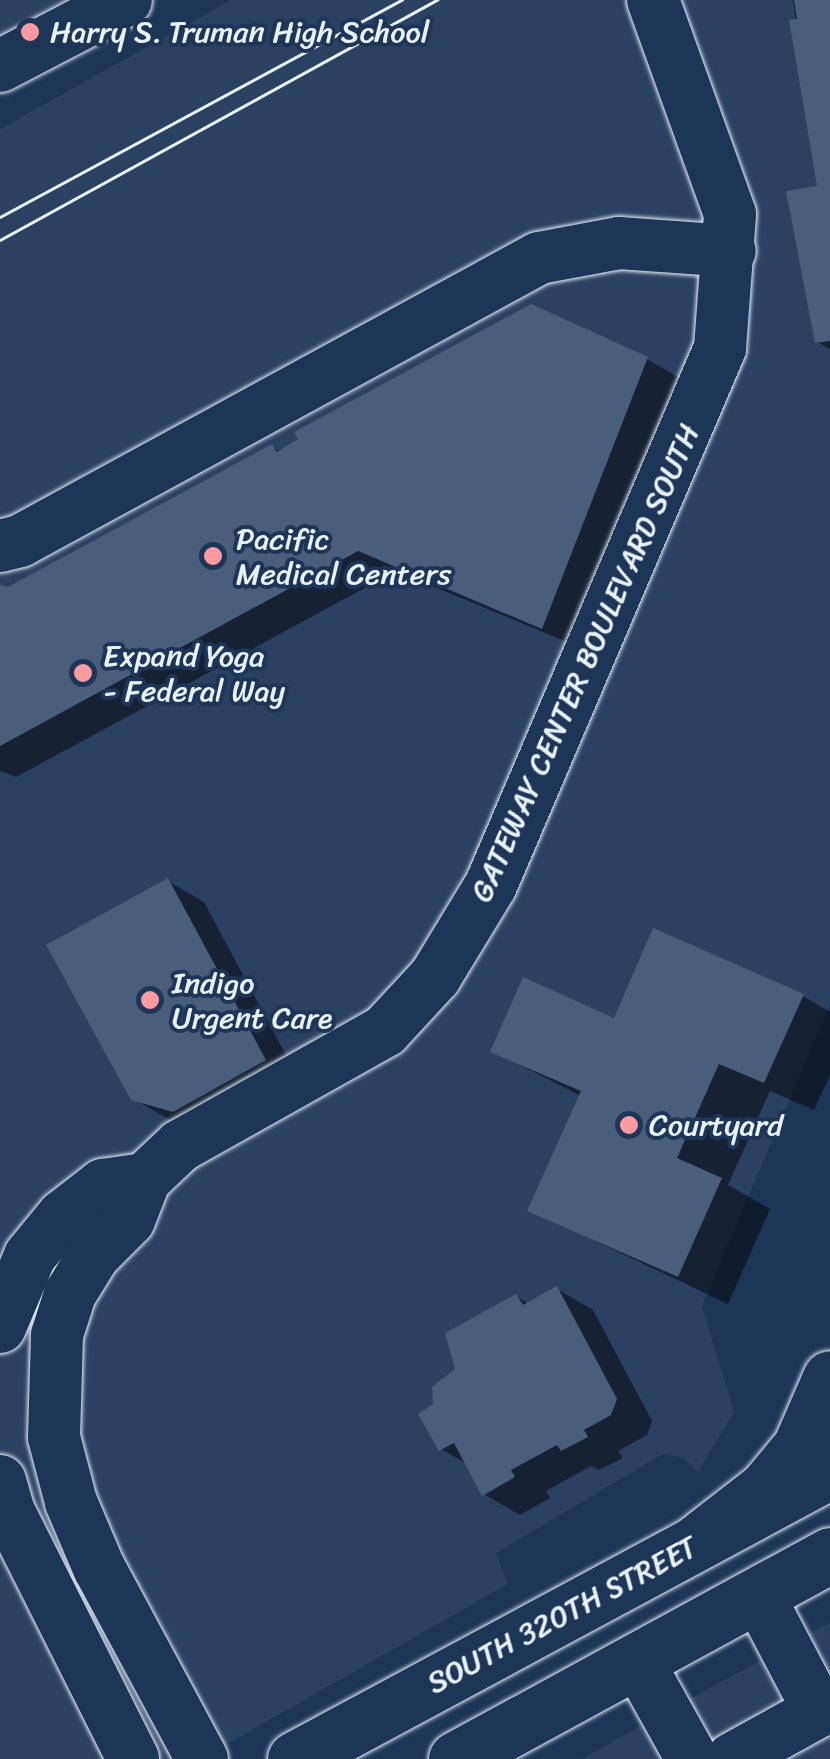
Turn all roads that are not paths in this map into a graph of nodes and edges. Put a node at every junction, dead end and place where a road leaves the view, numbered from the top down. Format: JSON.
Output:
{"nodes":[{"id":1,"x":126,"y":0,"type":"edge"},
{"id":2,"x":653,"y":0,"type":"edge"},
{"id":3,"x":0,"y":66,"type":"edge"},
{"id":4,"x":730,"y":252,"type":"junction"},
{"id":5,"x":0,"y":546,"type":"edge"},
{"id":6,"x":145,"y":1179,"type":"junction"},
{"id":7,"x":3,"y":1311,"type":"edge"},
{"id":8,"x":60,"y":1324,"type":"junction"},
{"id":9,"x":830,"y":1378,"type":"edge"},
{"id":10,"x":830,"y":1471,"type":"edge"},
{"id":11,"x":0,"y":1481,"type":"edge"},
{"id":12,"x":697,"y":1542,"type":"junction"},
{"id":13,"x":830,"y":1555,"type":"edge"},
{"id":14,"x":758,"y":1595,"type":"junction"},
{"id":15,"x":637,"y":1660,"type":"junction"},
{"id":16,"x":826,"y":1716,"type":"edge"},
{"id":17,"x":753,"y":1754,"type":"edge"},
{"id":18,"x":133,"y":1759,"type":"edge"},
{"id":19,"x":202,"y":1759,"type":"edge"},
{"id":20,"x":295,"y":1759,"type":"edge"},
{"id":21,"x":456,"y":1759,"type":"edge"},
{"id":22,"x":692,"y":1759,"type":"edge"}],
"edges":[{"from":1,"to":3,"type":"street"},
{"from":2,"to":4,"type":"street","name":"GATEWAY CENTER BOULEVARD SOUTH"},
{"from":4,"to":5,"type":"street"},
{"from":4,"to":6,"type":"street","name":"GATEWAY CENTER BOULEVARD SOUTH"},
{"from":6,"to":7,"type":"street"},
{"from":6,"to":8,"type":"street","name":"GATEWAY CENTER BOULEVARD SOUTH"},
{"from":7,"to":8,"type":"street"},
{"from":8,"to":19,"type":"street","name":"GATEWAY CENTER BOULEVARD SOUTH"},
{"from":9,"to":12,"type":"main road"},
{"from":10,"to":12,"type":"main road","name":"SOUTH 320TH STREET"},
{"from":11,"to":18,"type":"street"},
{"from":12,"to":20,"type":"main road","name":"SOUTH 320TH STREET"},
{"from":13,"to":14,"type":"main road"},
{"from":14,"to":15,"type":"main road"},
{"from":14,"to":16,"type":"street"},
{"from":15,"to":21,"type":"main road"},
{"from":15,"to":22,"type":"street"},
{"from":16,"to":17,"type":"street"}]}
